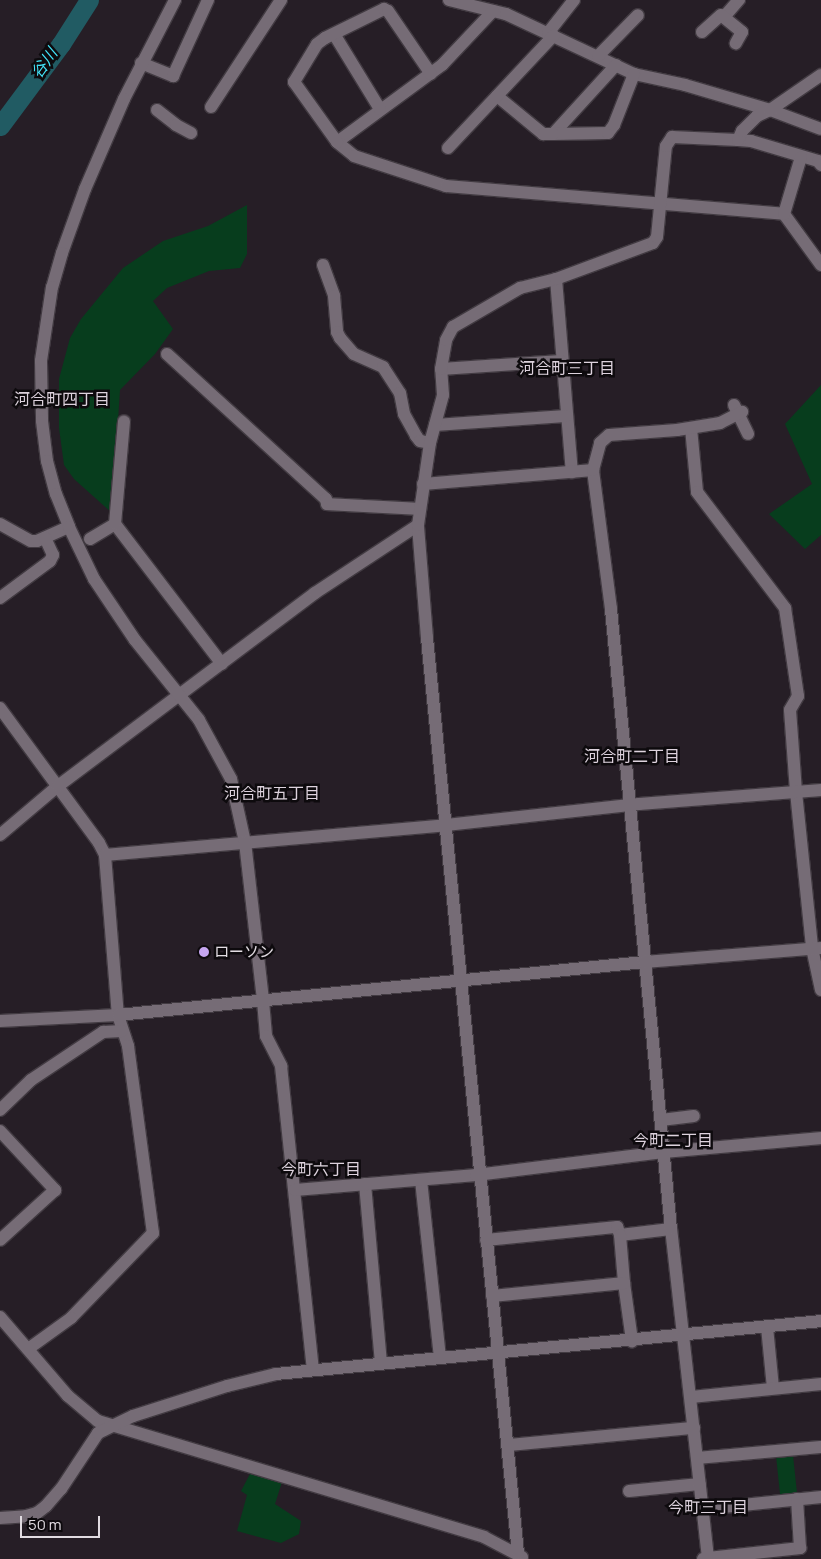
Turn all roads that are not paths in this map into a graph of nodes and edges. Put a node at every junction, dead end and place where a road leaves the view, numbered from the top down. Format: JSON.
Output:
{"nodes":[{"id":1,"x":175,"y":0,"type":"edge"},
{"id":2,"x":208,"y":0,"type":"edge"},
{"id":3,"x":281,"y":0,"type":"edge"},
{"id":4,"x":449,"y":0,"type":"edge"},
{"id":5,"x":574,"y":0,"type":"edge"},
{"id":6,"x":739,"y":0,"type":"edge"},
{"id":7,"x":464,"y":2,"type":"edge"},
{"id":8,"x":493,"y":11,"type":"junction"},
{"id":9,"x":638,"y":14,"type":"dead end"},
{"id":10,"x":724,"y":17,"type":"junction"},
{"id":11,"x":702,"y":32,"type":"dead end"},
{"id":12,"x":334,"y":34,"type":"junction"},
{"id":13,"x":550,"y":34,"type":"junction"},
{"id":14,"x":736,"y":43,"type":"dead end"},
{"id":15,"x":598,"y":56,"type":"junction"},
{"id":16,"x":141,"y":63,"type":"junction"},
{"id":17,"x":616,"y":65,"type":"junction"},
{"id":18,"x":431,"y":74,"type":"junction"},
{"id":19,"x":634,"y":74,"type":"junction"},
{"id":20,"x":821,"y":76,"type":"edge"},
{"id":21,"x":497,"y":96,"type":"junction"},
{"id":22,"x":211,"y":108,"type":"dead end"},
{"id":23,"x":380,"y":108,"type":"junction"},
{"id":24,"x":157,"y":110,"type":"dead end"},
{"id":25,"x":770,"y":110,"type":"junction"},
{"id":26,"x":821,"y":129,"type":"edge"},
{"id":27,"x":191,"y":133,"type":"dead end"},
{"id":28,"x":553,"y":134,"type":"junction"},
{"id":29,"x":738,"y":140,"type":"junction"},
{"id":30,"x":337,"y":142,"type":"junction"},
{"id":31,"x":448,"y":148,"type":"dead end"},
{"id":32,"x":801,"y":157,"type":"junction"},
{"id":33,"x":821,"y":165,"type":"edge"},
{"id":34,"x":660,"y":203,"type":"junction"},
{"id":35,"x":784,"y":214,"type":"junction"},
{"id":36,"x":323,"y":265,"type":"dead end"},
{"id":37,"x":821,"y":265,"type":"edge"},
{"id":38,"x":556,"y":279,"type":"junction"},
{"id":39,"x":167,"y":354,"type":"dead end"},
{"id":40,"x":561,"y":361,"type":"junction"},
{"id":41,"x":441,"y":369,"type":"junction"},
{"id":42,"x":566,"y":416,"type":"junction"},
{"id":43,"x":124,"y":421,"type":"dead end"},
{"id":44,"x":435,"y":425,"type":"junction"},
{"id":45,"x":691,"y":428,"type":"junction"},
{"id":46,"x":748,"y":434,"type":"dead end"},
{"id":47,"x":430,"y":443,"type":"junction"},
{"id":48,"x":593,"y":470,"type":"junction"},
{"id":49,"x":572,"y":472,"type":"junction"},
{"id":50,"x":423,"y":484,"type":"junction"},
{"id":51,"x":420,"y":509,"type":"junction"},
{"id":52,"x":0,"y":524,"type":"edge"},
{"id":53,"x":115,"y":524,"type":"junction"},
{"id":54,"x":418,"y":525,"type":"junction"},
{"id":55,"x":69,"y":527,"type":"junction"},
{"id":56,"x":45,"y":538,"type":"junction"},
{"id":57,"x":90,"y":540,"type":"dead end"},
{"id":58,"x":0,"y":598,"type":"edge"},
{"id":59,"x":222,"y":664,"type":"junction"},
{"id":60,"x":180,"y":695,"type":"junction"},
{"id":61,"x":0,"y":708,"type":"edge"},
{"id":62,"x":58,"y":786,"type":"junction"},
{"id":63,"x":821,"y":790,"type":"edge"},
{"id":64,"x":796,"y":792,"type":"junction"},
{"id":65,"x":630,"y":806,"type":"junction"},
{"id":66,"x":446,"y":825,"type":"junction"},
{"id":67,"x":0,"y":835,"type":"edge"},
{"id":68,"x":245,"y":842,"type":"junction"},
{"id":69,"x":105,"y":855,"type":"junction"},
{"id":70,"x":817,"y":948,"type":"edge"},
{"id":71,"x":644,"y":962,"type":"junction"},
{"id":72,"x":461,"y":981,"type":"junction"},
{"id":73,"x":821,"y":990,"type":"edge"},
{"id":74,"x":263,"y":1001,"type":"junction"},
{"id":75,"x":118,"y":1015,"type":"junction"},
{"id":76,"x":0,"y":1021,"type":"edge"},
{"id":77,"x":122,"y":1031,"type":"junction"},
{"id":78,"x":0,"y":1110,"type":"edge"},
{"id":79,"x":694,"y":1116,"type":"dead end"},
{"id":80,"x":661,"y":1120,"type":"junction"},
{"id":81,"x":0,"y":1131,"type":"edge"},
{"id":82,"x":821,"y":1138,"type":"edge"},
{"id":83,"x":664,"y":1152,"type":"junction"},
{"id":84,"x":480,"y":1173,"type":"junction"},
{"id":85,"x":421,"y":1180,"type":"junction"},
{"id":86,"x":365,"y":1184,"type":"junction"},
{"id":87,"x":295,"y":1190,"type":"junction"},
{"id":88,"x":671,"y":1229,"type":"junction"},
{"id":89,"x":620,"y":1235,"type":"junction"},
{"id":90,"x":0,"y":1240,"type":"edge"},
{"id":91,"x":486,"y":1240,"type":"junction"},
{"id":92,"x":624,"y":1283,"type":"junction"},
{"id":93,"x":492,"y":1296,"type":"junction"},
{"id":94,"x":0,"y":1317,"type":"edge"},
{"id":95,"x":821,"y":1322,"type":"edge"},
{"id":96,"x":768,"y":1327,"type":"junction"},
{"id":97,"x":682,"y":1335,"type":"junction"},
{"id":98,"x":632,"y":1341,"type":"junction"},
{"id":99,"x":28,"y":1349,"type":"junction"},
{"id":100,"x":498,"y":1353,"type":"junction"},
{"id":101,"x":440,"y":1358,"type":"junction"},
{"id":102,"x":381,"y":1362,"type":"junction"},
{"id":103,"x":313,"y":1368,"type":"junction"},
{"id":104,"x":821,"y":1384,"type":"edge"},
{"id":105,"x":773,"y":1388,"type":"junction"},
{"id":106,"x":691,"y":1396,"type":"junction"},
{"id":107,"x":113,"y":1426,"type":"junction"},
{"id":108,"x":694,"y":1428,"type":"junction"},
{"id":109,"x":509,"y":1445,"type":"junction"},
{"id":110,"x":821,"y":1447,"type":"edge"},
{"id":111,"x":697,"y":1458,"type":"junction"},
{"id":112,"x":700,"y":1484,"type":"junction"},
{"id":113,"x":629,"y":1491,"type":"dead end"},
{"id":114,"x":821,"y":1497,"type":"edge"},
{"id":115,"x":797,"y":1499,"type":"junction"},
{"id":116,"x":703,"y":1509,"type":"junction"},
{"id":117,"x":0,"y":1518,"type":"edge"},
{"id":118,"x":521,"y":1556,"type":"edge"},
{"id":119,"x":703,"y":1559,"type":"edge"},
{"id":120,"x":708,"y":1559,"type":"edge"}],
"edges":[{"from":1,"to":16,"type":"street"},
{"from":2,"to":16,"type":"street"},
{"from":3,"to":22,"type":"street"},
{"from":4,"to":7,"type":"street"},
{"from":5,"to":13,"type":"street"},
{"from":6,"to":10,"type":"street"},
{"from":7,"to":8,"type":"street"},
{"from":8,"to":13,"type":"street"},
{"from":8,"to":18,"type":"street"},
{"from":9,"to":15,"type":"street"},
{"from":10,"to":11,"type":"street"},
{"from":10,"to":14,"type":"street"},
{"from":12,"to":18,"type":"street"},
{"from":12,"to":23,"type":"street"},
{"from":12,"to":30,"type":"street"},
{"from":13,"to":15,"type":"street"},
{"from":13,"to":21,"type":"street"},
{"from":15,"to":17,"type":"street"},
{"from":16,"to":55,"type":"street"},
{"from":17,"to":19,"type":"street"},
{"from":17,"to":28,"type":"street"},
{"from":18,"to":23,"type":"street"},
{"from":19,"to":25,"type":"street"},
{"from":19,"to":28,"type":"street"},
{"from":20,"to":25,"type":"street"},
{"from":21,"to":28,"type":"street"},
{"from":21,"to":31,"type":"street"},
{"from":23,"to":30,"type":"street"},
{"from":24,"to":27,"type":"street"},
{"from":25,"to":26,"type":"street"},
{"from":25,"to":29,"type":"street"},
{"from":29,"to":32,"type":"street"},
{"from":29,"to":34,"type":"street"},
{"from":30,"to":34,"type":"street"},
{"from":32,"to":33,"type":"street"},
{"from":32,"to":35,"type":"street"},
{"from":34,"to":35,"type":"street"},
{"from":34,"to":38,"type":"street"},
{"from":35,"to":37,"type":"street"},
{"from":36,"to":47,"type":"street"},
{"from":38,"to":40,"type":"street"},
{"from":38,"to":41,"type":"street"},
{"from":39,"to":51,"type":"street"},
{"from":40,"to":41,"type":"street"},
{"from":40,"to":42,"type":"street"},
{"from":41,"to":44,"type":"street"},
{"from":42,"to":44,"type":"street"},
{"from":42,"to":49,"type":"street"},
{"from":43,"to":53,"type":"street"},
{"from":44,"to":47,"type":"street"},
{"from":45,"to":46,"type":"street"},
{"from":45,"to":48,"type":"street"},
{"from":45,"to":64,"type":"street"},
{"from":47,"to":50,"type":"street"},
{"from":48,"to":49,"type":"street"},
{"from":48,"to":65,"type":"street"},
{"from":49,"to":50,"type":"street"},
{"from":50,"to":51,"type":"street"},
{"from":51,"to":54,"type":"street"},
{"from":52,"to":56,"type":"street"},
{"from":53,"to":57,"type":"street"},
{"from":53,"to":59,"type":"street"},
{"from":54,"to":59,"type":"street"},
{"from":54,"to":66,"type":"street"},
{"from":55,"to":56,"type":"street"},
{"from":55,"to":60,"type":"street"},
{"from":56,"to":58,"type":"street"},
{"from":59,"to":60,"type":"street"},
{"from":60,"to":62,"type":"street"},
{"from":60,"to":68,"type":"street"},
{"from":61,"to":62,"type":"street"},
{"from":62,"to":67,"type":"street"},
{"from":62,"to":69,"type":"street"},
{"from":63,"to":64,"type":"street"},
{"from":64,"to":65,"type":"street"},
{"from":64,"to":70,"type":"street"},
{"from":65,"to":66,"type":"street"},
{"from":65,"to":71,"type":"street"},
{"from":66,"to":68,"type":"street"},
{"from":66,"to":72,"type":"street"},
{"from":68,"to":69,"type":"street"},
{"from":68,"to":74,"type":"street"},
{"from":69,"to":75,"type":"street"},
{"from":70,"to":71,"type":"street"},
{"from":70,"to":73,"type":"street"},
{"from":71,"to":72,"type":"street"},
{"from":71,"to":80,"type":"street"},
{"from":72,"to":74,"type":"street"},
{"from":72,"to":84,"type":"street"},
{"from":74,"to":75,"type":"street"},
{"from":74,"to":87,"type":"street"},
{"from":75,"to":76,"type":"street"},
{"from":75,"to":77,"type":"street"},
{"from":77,"to":78,"type":"street"},
{"from":77,"to":99,"type":"street"},
{"from":79,"to":80,"type":"street"},
{"from":80,"to":83,"type":"street"},
{"from":81,"to":90,"type":"street"},
{"from":82,"to":83,"type":"street"},
{"from":83,"to":84,"type":"street"},
{"from":83,"to":88,"type":"street"},
{"from":84,"to":85,"type":"street"},
{"from":84,"to":91,"type":"street"},
{"from":85,"to":86,"type":"street"},
{"from":85,"to":101,"type":"street"},
{"from":86,"to":87,"type":"street"},
{"from":86,"to":102,"type":"street"},
{"from":87,"to":103,"type":"street"},
{"from":88,"to":89,"type":"street"},
{"from":88,"to":97,"type":"street"},
{"from":89,"to":91,"type":"street"},
{"from":89,"to":92,"type":"street"},
{"from":91,"to":93,"type":"street"},
{"from":92,"to":93,"type":"street"},
{"from":92,"to":98,"type":"street"},
{"from":93,"to":100,"type":"street"},
{"from":94,"to":99,"type":"street"},
{"from":95,"to":96,"type":"street"},
{"from":96,"to":97,"type":"street"},
{"from":96,"to":105,"type":"street"},
{"from":97,"to":98,"type":"street"},
{"from":97,"to":106,"type":"street"},
{"from":98,"to":100,"type":"street"},
{"from":99,"to":107,"type":"street"},
{"from":100,"to":101,"type":"street"},
{"from":100,"to":109,"type":"street"},
{"from":101,"to":102,"type":"street"},
{"from":102,"to":103,"type":"street"},
{"from":103,"to":107,"type":"street"},
{"from":104,"to":105,"type":"street"},
{"from":105,"to":106,"type":"street"},
{"from":106,"to":108,"type":"street"},
{"from":107,"to":117,"type":"street"},
{"from":107,"to":118,"type":"street"},
{"from":108,"to":109,"type":"street"},
{"from":108,"to":111,"type":"street"},
{"from":109,"to":118,"type":"street"},
{"from":110,"to":111,"type":"street"},
{"from":111,"to":112,"type":"street"},
{"from":112,"to":113,"type":"street"},
{"from":112,"to":116,"type":"street"},
{"from":114,"to":115,"type":"street"},
{"from":115,"to":116,"type":"street"},
{"from":115,"to":120,"type":"street"},
{"from":116,"to":120,"type":"street"},
{"from":119,"to":120,"type":"street"}]}
